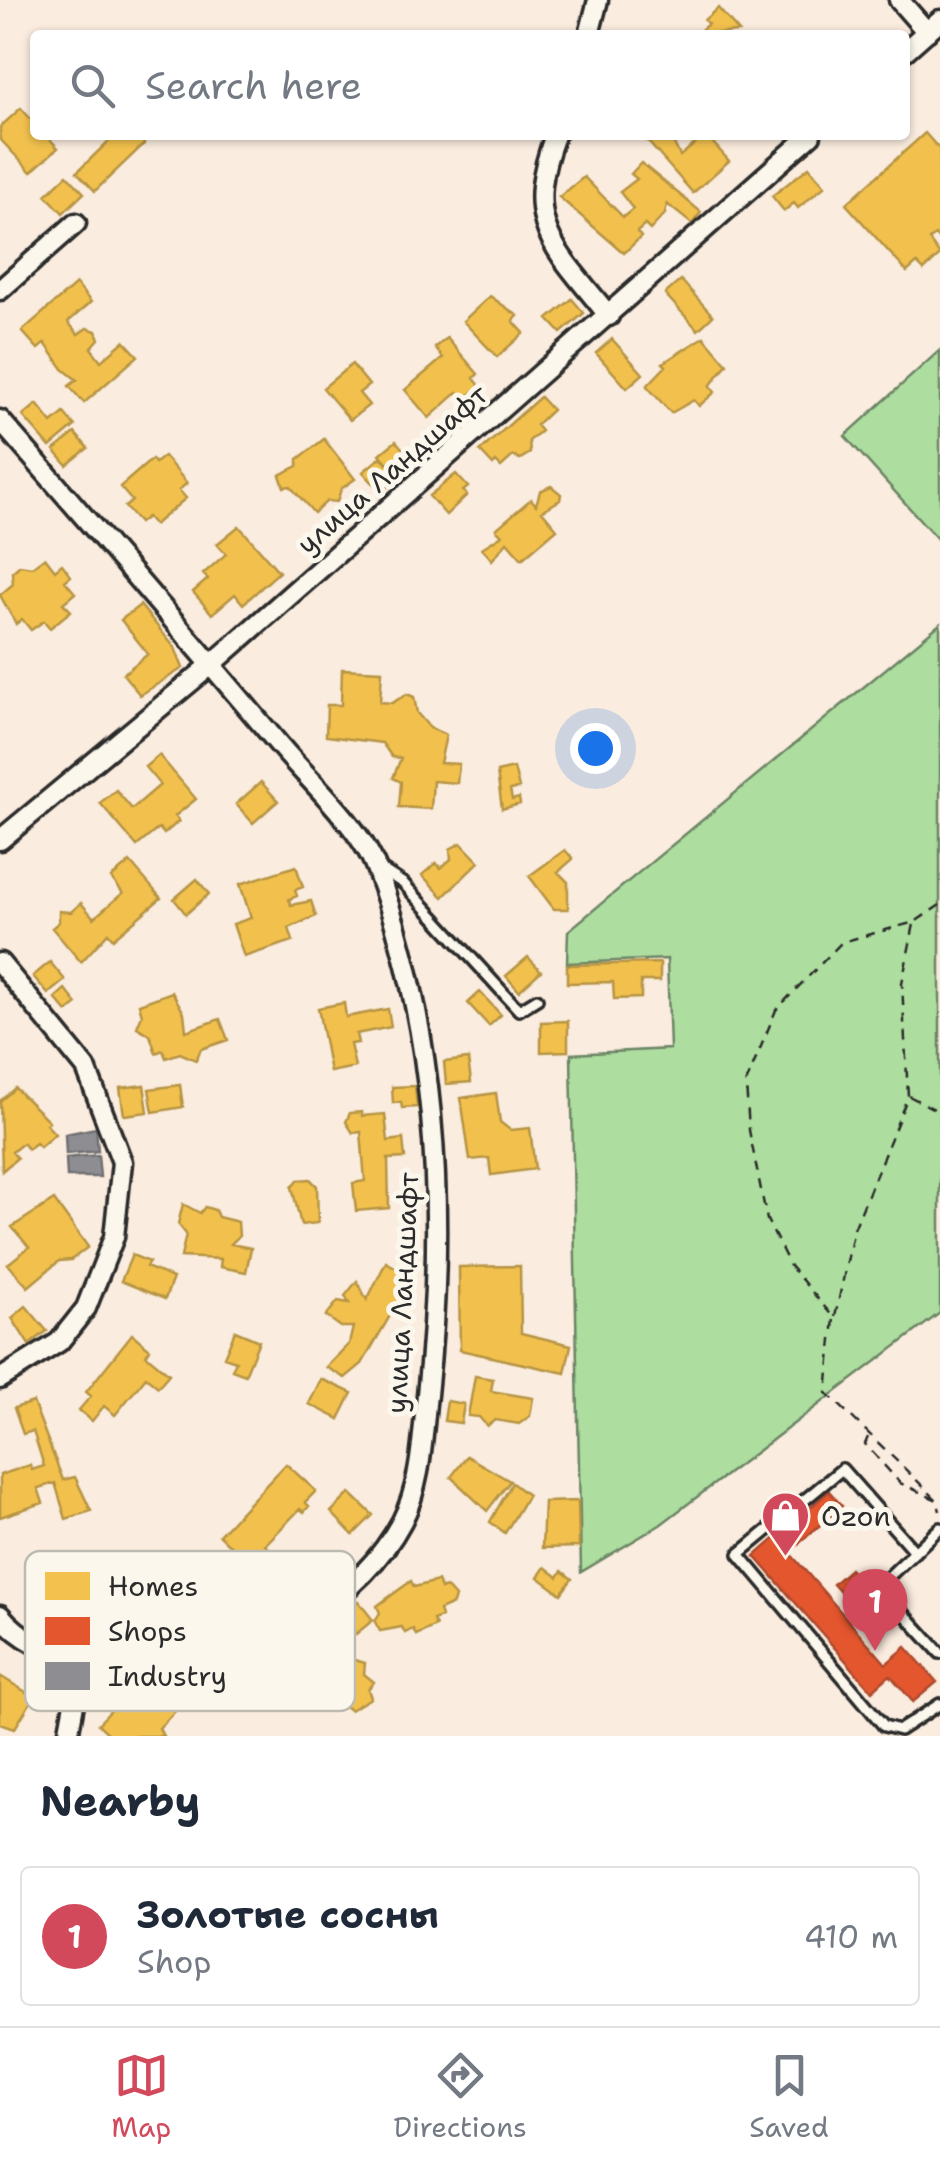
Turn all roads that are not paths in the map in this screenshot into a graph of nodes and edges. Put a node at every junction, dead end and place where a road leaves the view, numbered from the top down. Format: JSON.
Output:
{"nodes":[{"id":1,"x":598,"y":0,"type":"edge"},
{"id":2,"x":899,"y":0,"type":"edge"},
{"id":3,"x":933,"y":26,"type":"edge"},
{"id":4,"x":590,"y":30,"type":"edge"},
{"id":5,"x":910,"y":47,"type":"edge"},
{"id":6,"x":554,"y":140,"type":"edge"},
{"id":7,"x":805,"y":140,"type":"edge"},
{"id":8,"x":76,"y":223,"type":"dead end"},
{"id":9,"x":0,"y":290,"type":"edge"},
{"id":10,"x":608,"y":316,"type":"junction"},
{"id":11,"x":0,"y":420,"type":"edge"},
{"id":12,"x":211,"y":665,"type":"junction"},
{"id":13,"x":0,"y":840,"type":"edge"},
{"id":14,"x":376,"y":866,"type":"junction"},
{"id":15,"x":0,"y":963,"type":"edge"},
{"id":16,"x":537,"y":1000,"type":"dead end"},
{"id":17,"x":0,"y":1380,"type":"edge"},
{"id":18,"x":940,"y":1528,"type":"edge"},
{"id":19,"x":914,"y":1552,"type":"junction"},
{"id":20,"x":355,"y":1580,"type":"edge"},
{"id":21,"x":0,"y":1615,"type":"edge"},
{"id":22,"x":25,"y":1635,"type":"edge"},
{"id":23,"x":940,"y":1653,"type":"edge"},
{"id":24,"x":940,"y":1704,"type":"edge"},
{"id":25,"x":73,"y":1711,"type":"edge"},
{"id":26,"x":68,"y":1736,"type":"edge"}],
"edges":[{"from":1,"to":4,"type":"street"},
{"from":2,"to":3,"type":"street"},
{"from":3,"to":5,"type":"street"},
{"from":6,"to":10,"type":"street"},
{"from":7,"to":10,"type":"street","name":"улица Ландшафт"},
{"from":8,"to":9,"type":"street"},
{"from":10,"to":12,"type":"street","name":"улица Ландшафт"},
{"from":11,"to":12,"type":"street","name":"улица Ландшафт"},
{"from":12,"to":13,"type":"street","name":"улица Ландшафт"},
{"from":12,"to":14,"type":"street","name":"улица Ландшафт"},
{"from":14,"to":16,"type":"lane"},
{"from":14,"to":20,"type":"street","name":"улица Ландшафт"},
{"from":15,"to":17,"type":"street"},
{"from":18,"to":19,"type":"lane"},
{"from":19,"to":23,"type":"lane"},
{"from":19,"to":24,"type":"lane"},
{"from":21,"to":22,"type":"street","name":"улица Ландшафт"},
{"from":25,"to":26,"type":"street"}]}
